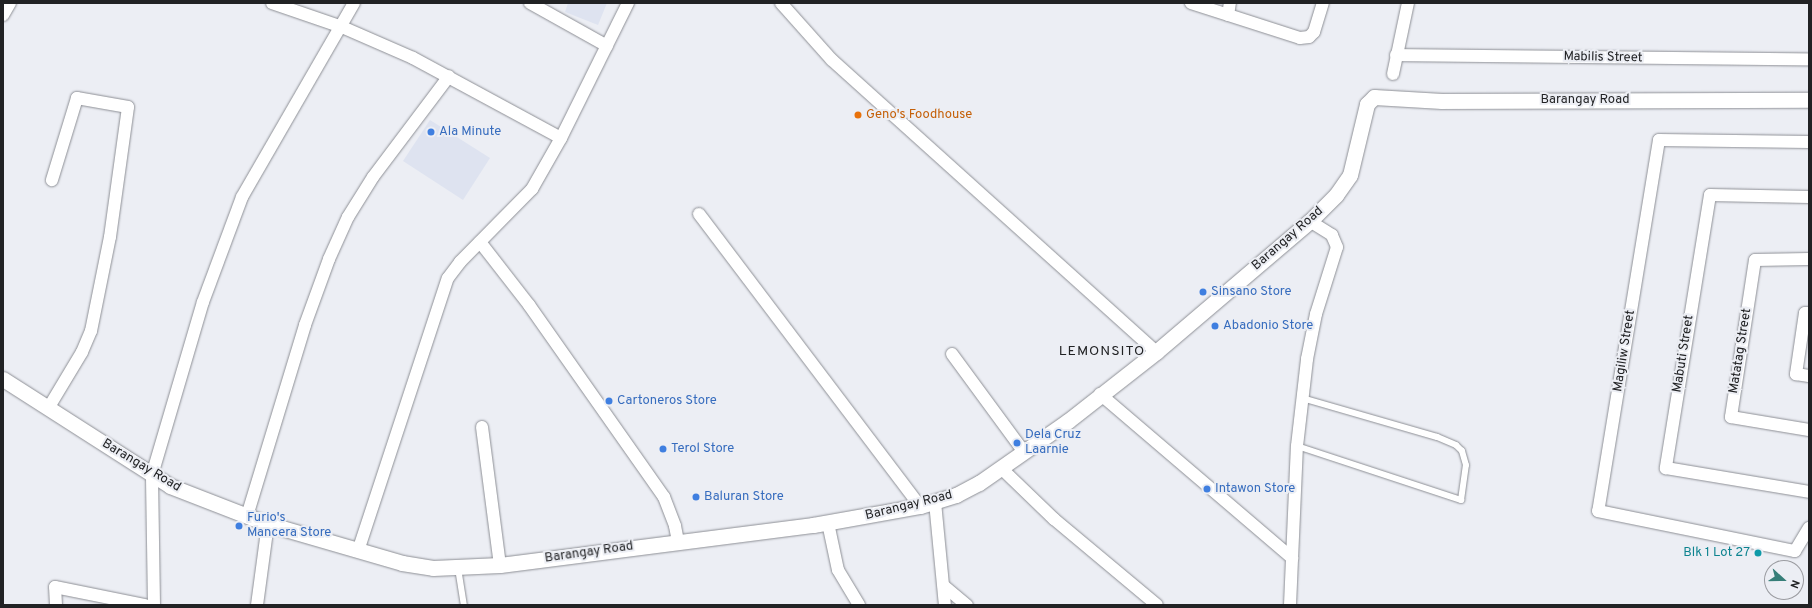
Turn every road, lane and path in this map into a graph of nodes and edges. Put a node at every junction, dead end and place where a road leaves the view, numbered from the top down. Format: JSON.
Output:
{"nodes":[{"id":1,"x":10,"y":3,"type":"edge"},
{"id":2,"x":272,"y":3,"type":"edge"},
{"id":3,"x":354,"y":3,"type":"edge"},
{"id":4,"x":530,"y":3,"type":"edge"},
{"id":5,"x":628,"y":3,"type":"edge"},
{"id":6,"x":781,"y":3,"type":"edge"},
{"id":7,"x":1191,"y":3,"type":"edge"},
{"id":8,"x":1323,"y":3,"type":"edge"},
{"id":9,"x":1408,"y":3,"type":"edge"},
{"id":10,"x":1229,"y":9,"type":"edge"},
{"id":11,"x":3,"y":15,"type":"edge"},
{"id":12,"x":342,"y":27,"type":"junction"},
{"id":13,"x":607,"y":46,"type":"junction"},
{"id":14,"x":1396,"y":55,"type":"junction"},
{"id":15,"x":1809,"y":60,"type":"edge"},
{"id":16,"x":1393,"y":74,"type":"dead end"},
{"id":17,"x":449,"y":76,"type":"junction"},
{"id":18,"x":1809,"y":100,"type":"edge"},
{"id":19,"x":562,"y":138,"type":"junction"},
{"id":20,"x":1809,"y":142,"type":"edge"},
{"id":21,"x":52,"y":180,"type":"dead end"},
{"id":22,"x":1809,"y":197,"type":"edge"},
{"id":23,"x":699,"y":214,"type":"dead end"},
{"id":24,"x":1310,"y":221,"type":"junction"},
{"id":25,"x":480,"y":242,"type":"junction"},
{"id":26,"x":1809,"y":259,"type":"edge"},
{"id":27,"x":1809,"y":313,"type":"edge"},
{"id":28,"x":1156,"y":352,"type":"junction"},
{"id":29,"x":952,"y":354,"type":"dead end"},
{"id":30,"x":1809,"y":376,"type":"edge"},
{"id":31,"x":3,"y":379,"type":"edge"},
{"id":32,"x":1100,"y":394,"type":"junction"},
{"id":33,"x":1302,"y":398,"type":"junction"},
{"id":34,"x":49,"y":407,"type":"junction"},
{"id":35,"x":482,"y":427,"type":"dead end"},
{"id":36,"x":1809,"y":430,"type":"edge"},
{"id":37,"x":1297,"y":446,"type":"junction"},
{"id":38,"x":1024,"y":452,"type":"junction"},
{"id":39,"x":1001,"y":468,"type":"junction"},
{"id":40,"x":152,"y":476,"type":"junction"},
{"id":41,"x":1809,"y":492,"type":"edge"},
{"id":42,"x":934,"y":502,"type":"junction"},
{"id":43,"x":920,"y":506,"type":"junction"},
{"id":44,"x":247,"y":516,"type":"junction"},
{"id":45,"x":828,"y":523,"type":"junction"},
{"id":46,"x":268,"y":524,"type":"junction"},
{"id":47,"x":1809,"y":528,"type":"edge"},
{"id":48,"x":678,"y":542,"type":"junction"},
{"id":49,"x":358,"y":551,"type":"junction"},
{"id":50,"x":1292,"y":558,"type":"junction"},
{"id":51,"x":500,"y":565,"type":"junction"},
{"id":52,"x":458,"y":568,"type":"junction"},
{"id":53,"x":944,"y":586,"type":"junction"},
{"id":54,"x":56,"y":605,"type":"edge"},
{"id":55,"x":145,"y":605,"type":"edge"},
{"id":56,"x":154,"y":605,"type":"edge"},
{"id":57,"x":257,"y":605,"type":"edge"},
{"id":58,"x":464,"y":605,"type":"edge"},
{"id":59,"x":859,"y":605,"type":"edge"},
{"id":60,"x":945,"y":605,"type":"edge"},
{"id":61,"x":967,"y":605,"type":"edge"},
{"id":62,"x":1157,"y":605,"type":"edge"},
{"id":63,"x":1290,"y":605,"type":"edge"}],
"edges":[{"from":1,"to":11,"type":"street"},
{"from":2,"to":12,"type":"street"},
{"from":3,"to":12,"type":"street"},
{"from":4,"to":13,"type":"street"},
{"from":5,"to":13,"type":"street"},
{"from":6,"to":28,"type":"street"},
{"from":7,"to":10,"type":"street"},
{"from":8,"to":10,"type":"street"},
{"from":9,"to":14,"type":"street"},
{"from":12,"to":17,"type":"street"},
{"from":12,"to":40,"type":"street"},
{"from":13,"to":19,"type":"street"},
{"from":14,"to":15,"type":"street","name":"Mabilis Street"},
{"from":14,"to":16,"type":"street"},
{"from":17,"to":19,"type":"street"},
{"from":17,"to":44,"type":"street"},
{"from":18,"to":24,"type":"street","name":"Barangay Road"},
{"from":19,"to":25,"type":"street"},
{"from":20,"to":47,"type":"street","name":"Magiliw Street"},
{"from":21,"to":34,"type":"street"},
{"from":22,"to":41,"type":"street","name":"Mabuti Street"},
{"from":23,"to":43,"type":"street"},
{"from":24,"to":28,"type":"street","name":"Barangay Road"},
{"from":24,"to":33,"type":"street"},
{"from":25,"to":48,"type":"street"},
{"from":25,"to":49,"type":"street"},
{"from":26,"to":36,"type":"street","name":"Matatag Street"},
{"from":27,"to":30,"type":"street"},
{"from":28,"to":32,"type":"street","name":"Barangay Road"},
{"from":29,"to":38,"type":"street"},
{"from":31,"to":34,"type":"street","name":"Barangay Road"},
{"from":32,"to":38,"type":"street","name":"Barangay Road"},
{"from":32,"to":50,"type":"street"},
{"from":33,"to":37,"type":"street"},
{"from":33,"to":37,"type":"lane"},
{"from":34,"to":40,"type":"street","name":"Barangay Road"},
{"from":35,"to":51,"type":"street"},
{"from":37,"to":50,"type":"street"},
{"from":38,"to":39,"type":"street","name":"Barangay Road"},
{"from":39,"to":42,"type":"street","name":"Barangay Road"},
{"from":39,"to":62,"type":"street"},
{"from":40,"to":44,"type":"street","name":"Barangay Road"},
{"from":40,"to":56,"type":"street"},
{"from":42,"to":43,"type":"street","name":"Barangay Road"},
{"from":42,"to":53,"type":"street"},
{"from":43,"to":45,"type":"street","name":"Barangay Road"},
{"from":44,"to":46,"type":"street","name":"Barangay Road"},
{"from":45,"to":48,"type":"street","name":"Barangay Road"},
{"from":45,"to":59,"type":"street"},
{"from":46,"to":49,"type":"street","name":"Barangay Road"},
{"from":46,"to":57,"type":"street"},
{"from":48,"to":51,"type":"street","name":"Barangay Road"},
{"from":49,"to":52,"type":"street","name":"Barangay Road"},
{"from":50,"to":63,"type":"street"},
{"from":51,"to":52,"type":"street","name":"Barangay Road"},
{"from":52,"to":58,"type":"lane"},
{"from":53,"to":60,"type":"street"},
{"from":53,"to":61,"type":"street"},
{"from":54,"to":55,"type":"street"}]}
